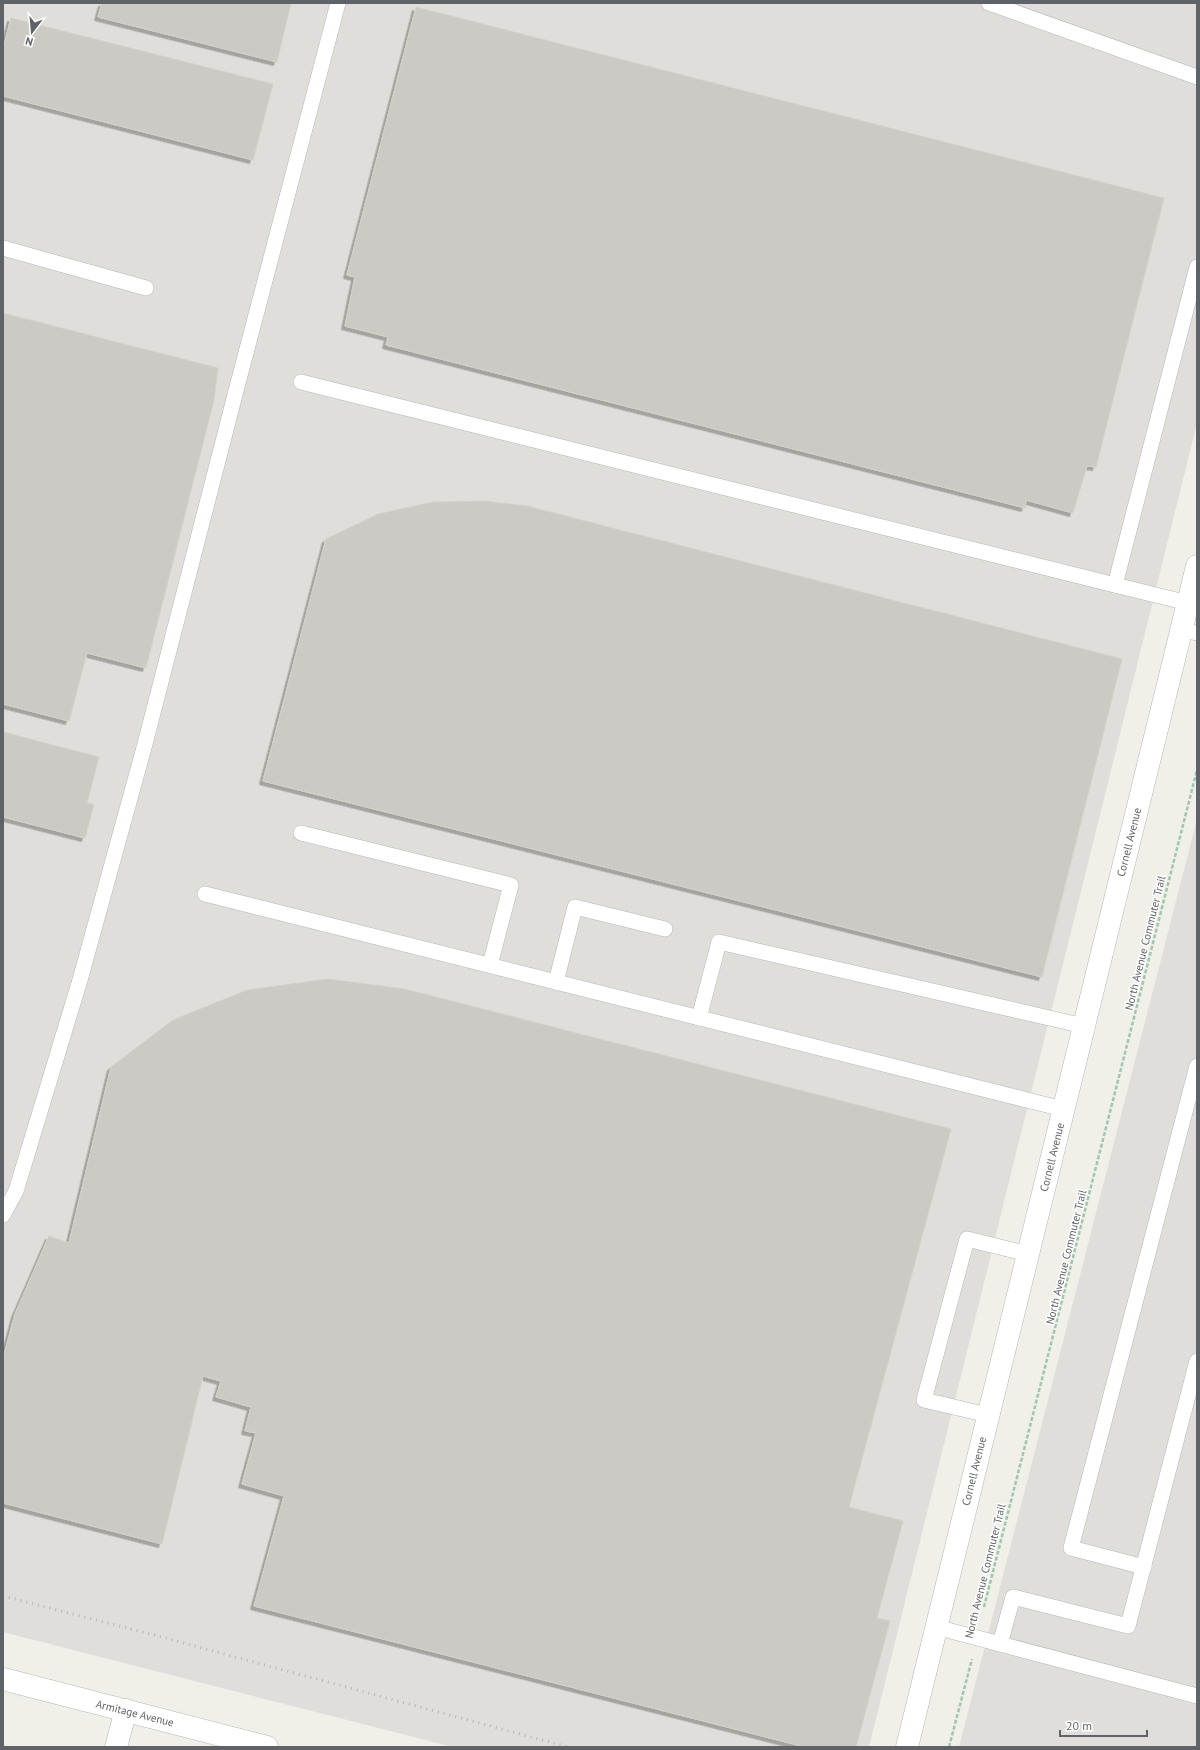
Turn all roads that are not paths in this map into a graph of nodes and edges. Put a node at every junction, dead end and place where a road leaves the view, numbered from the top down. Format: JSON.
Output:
{"nodes":[{"id":1,"x":338,"y":3,"type":"edge"},
{"id":2,"x":988,"y":3,"type":"edge"},
{"id":3,"x":1197,"y":78,"type":"edge"},
{"id":4,"x":3,"y":248,"type":"edge"},
{"id":5,"x":1197,"y":267,"type":"edge"},
{"id":6,"x":146,"y":288,"type":"dead end"},
{"id":7,"x":301,"y":382,"type":"dead end"},
{"id":8,"x":1197,"y":566,"type":"edge"},
{"id":9,"x":1115,"y":585,"type":"junction"},
{"id":10,"x":1188,"y":602,"type":"junction"},
{"id":11,"x":1189,"y":631,"type":"edge"},
{"id":12,"x":301,"y":833,"type":"dead end"},
{"id":13,"x":205,"y":894,"type":"dead end"},
{"id":14,"x":665,"y":929,"type":"dead end"},
{"id":15,"x":490,"y":965,"type":"junction"},
{"id":16,"x":556,"y":982,"type":"junction"},
{"id":17,"x":699,"y":1018,"type":"junction"},
{"id":18,"x":1084,"y":1026,"type":"junction"},
{"id":19,"x":1197,"y":1066,"type":"edge"},
{"id":20,"x":1064,"y":1109,"type":"junction"},
{"id":21,"x":3,"y":1215,"type":"edge"},
{"id":22,"x":1028,"y":1254,"type":"junction"},
{"id":23,"x":1197,"y":1361,"type":"edge"},
{"id":24,"x":988,"y":1415,"type":"junction"},
{"id":25,"x":1144,"y":1567,"type":"junction"},
{"id":26,"x":936,"y":1627,"type":"junction"},
{"id":27,"x":1000,"y":1644,"type":"junction"},
{"id":28,"x":3,"y":1679,"type":"edge"},
{"id":29,"x":1197,"y":1696,"type":"edge"},
{"id":30,"x":126,"y":1710,"type":"junction"},
{"id":31,"x":116,"y":1747,"type":"edge"},
{"id":32,"x":267,"y":1747,"type":"edge"},
{"id":33,"x":907,"y":1747,"type":"edge"}],
"edges":[{"from":1,"to":21,"type":"lane"},
{"from":2,"to":3,"type":"lane"},
{"from":4,"to":6,"type":"lane"},
{"from":5,"to":9,"type":"lane"},
{"from":7,"to":9,"type":"lane"},
{"from":8,"to":10,"type":"street","name":"Cornell Avenue"},
{"from":9,"to":10,"type":"lane"},
{"from":10,"to":11,"type":"street","name":"Cornell Avenue"},
{"from":11,"to":18,"type":"street","name":"Cornell Avenue"},
{"from":12,"to":15,"type":"lane"},
{"from":13,"to":15,"type":"lane"},
{"from":14,"to":16,"type":"lane"},
{"from":15,"to":16,"type":"lane"},
{"from":16,"to":17,"type":"lane"},
{"from":17,"to":18,"type":"lane"},
{"from":17,"to":20,"type":"lane"},
{"from":18,"to":20,"type":"street","name":"Cornell Avenue"},
{"from":19,"to":25,"type":"lane"},
{"from":20,"to":22,"type":"street","name":"Cornell Avenue"},
{"from":22,"to":24,"type":"street","name":"Cornell Avenue"},
{"from":22,"to":24,"type":"lane"},
{"from":23,"to":25,"type":"lane"},
{"from":24,"to":26,"type":"street","name":"Cornell Avenue"},
{"from":25,"to":27,"type":"lane"},
{"from":26,"to":27,"type":"lane"},
{"from":26,"to":33,"type":"street","name":"Cornell Avenue"},
{"from":27,"to":29,"type":"lane"},
{"from":28,"to":30,"type":"street","name":"Armitage Avenue"},
{"from":30,"to":31,"type":"street"},
{"from":30,"to":32,"type":"street","name":"Armitage Avenue"}]}
